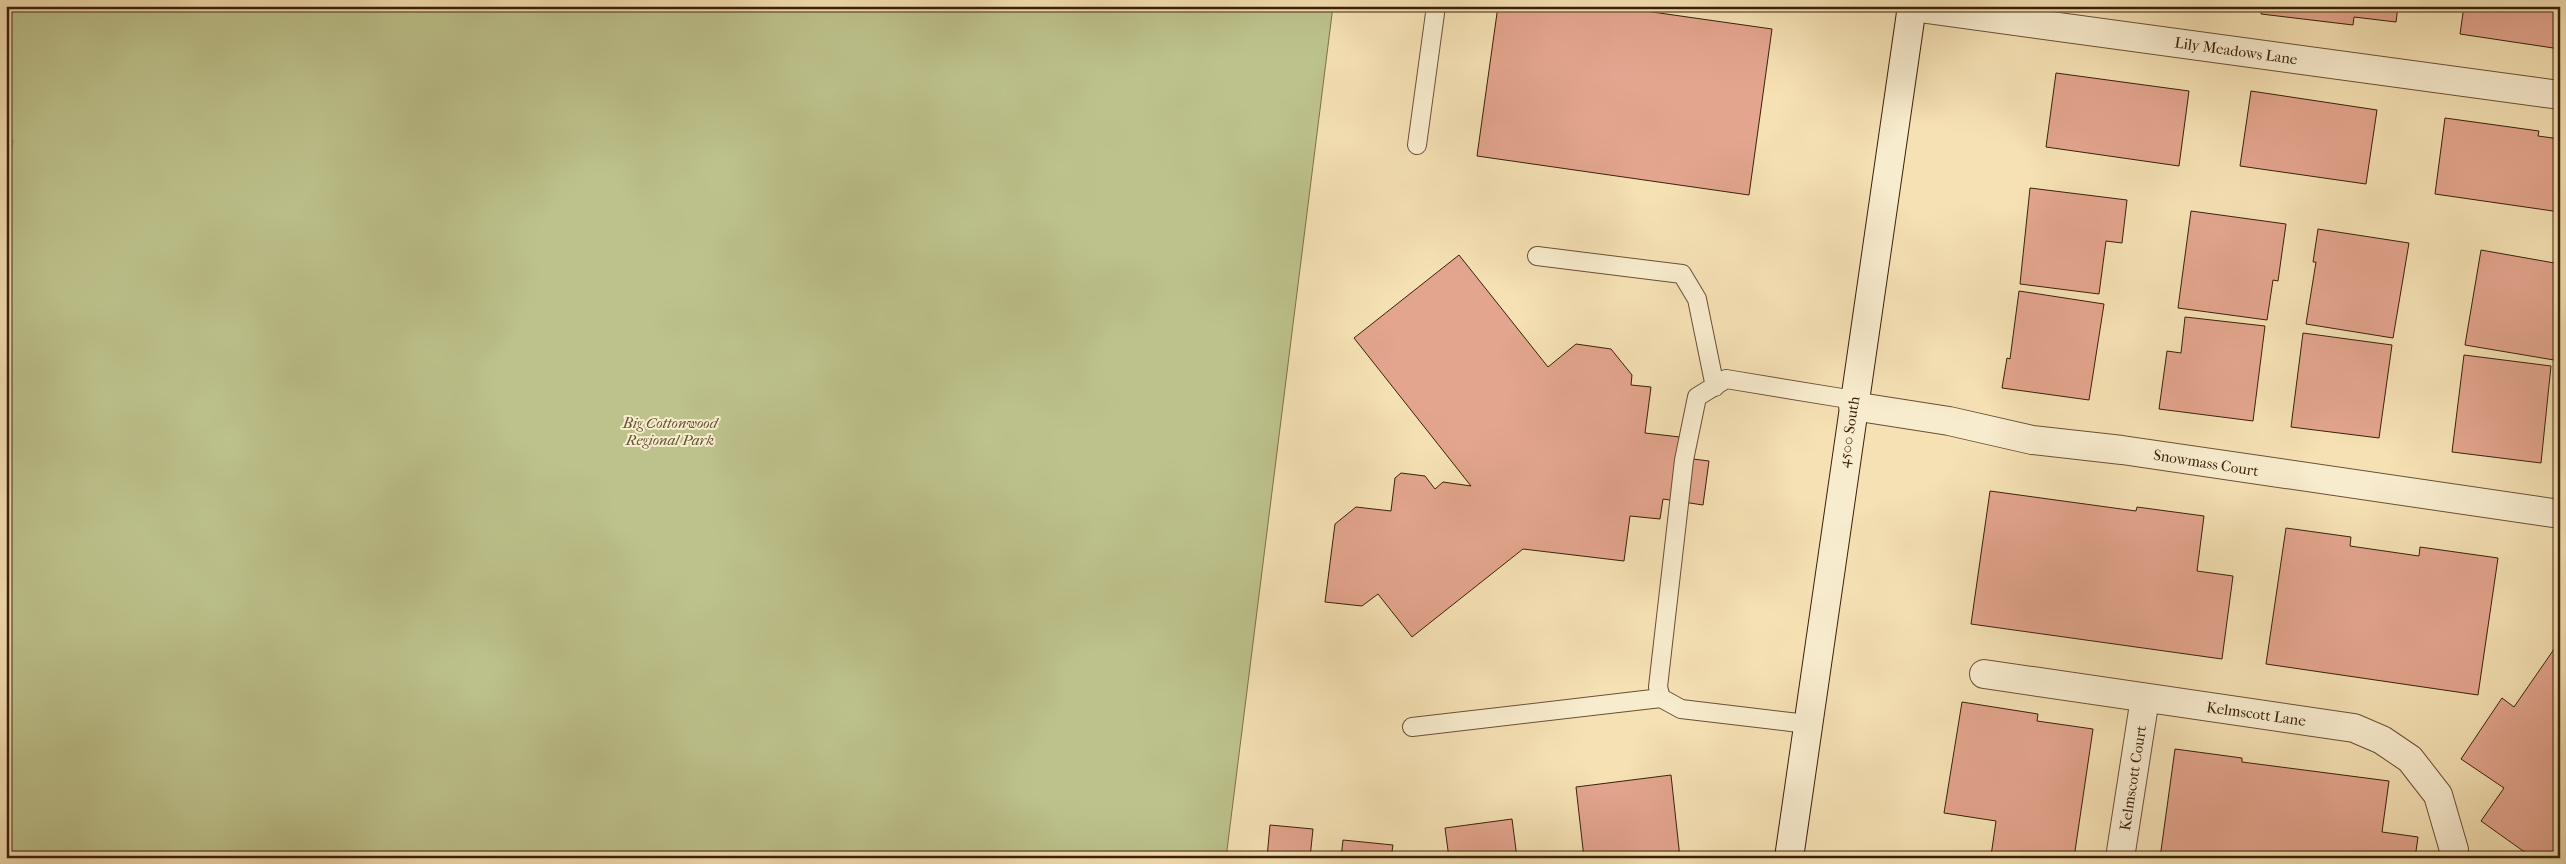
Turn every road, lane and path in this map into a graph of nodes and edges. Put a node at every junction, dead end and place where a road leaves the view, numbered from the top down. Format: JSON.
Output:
{"nodes":[{"id":1,"x":1436,"y":6,"type":"edge"},
{"id":2,"x":1912,"y":7,"type":"edge"},
{"id":3,"x":2560,"y":95,"type":"edge"},
{"id":4,"x":1417,"y":145,"type":"dead end"},
{"id":5,"x":1537,"y":256,"type":"dead end"},
{"id":6,"x":1715,"y":386,"type":"junction"},
{"id":7,"x":1854,"y":403,"type":"junction"},
{"id":8,"x":2560,"y":514,"type":"edge"},
{"id":9,"x":1984,"y":674,"type":"dead end"},
{"id":10,"x":1661,"y":698,"type":"junction"},
{"id":11,"x":2145,"y":698,"type":"junction"},
{"id":12,"x":1808,"y":724,"type":"junction"},
{"id":13,"x":1412,"y":727,"type":"dead end"},
{"id":14,"x":1784,"y":855,"type":"edge"},
{"id":15,"x":2120,"y":858,"type":"edge"},
{"id":16,"x":2452,"y":858,"type":"edge"}],
"edges":[{"from":1,"to":4,"type":"lane"},
{"from":2,"to":3,"type":"street","name":"Lily Meadows Lane"},
{"from":2,"to":7,"type":"street","name":"4500 South"},
{"from":5,"to":6,"type":"lane"},
{"from":6,"to":7,"type":"lane"},
{"from":6,"to":10,"type":"lane"},
{"from":7,"to":8,"type":"street","name":"Snowmass Court"},
{"from":7,"to":12,"type":"street","name":"4500 South"},
{"from":9,"to":11,"type":"street","name":"Kelmscott Lane"},
{"from":10,"to":12,"type":"lane"},
{"from":10,"to":13,"type":"lane"},
{"from":11,"to":15,"type":"street","name":"Kelmscott Court"},
{"from":11,"to":16,"type":"street","name":"Kelmscott Lane"},
{"from":12,"to":14,"type":"street","name":"4500 South"}]}
